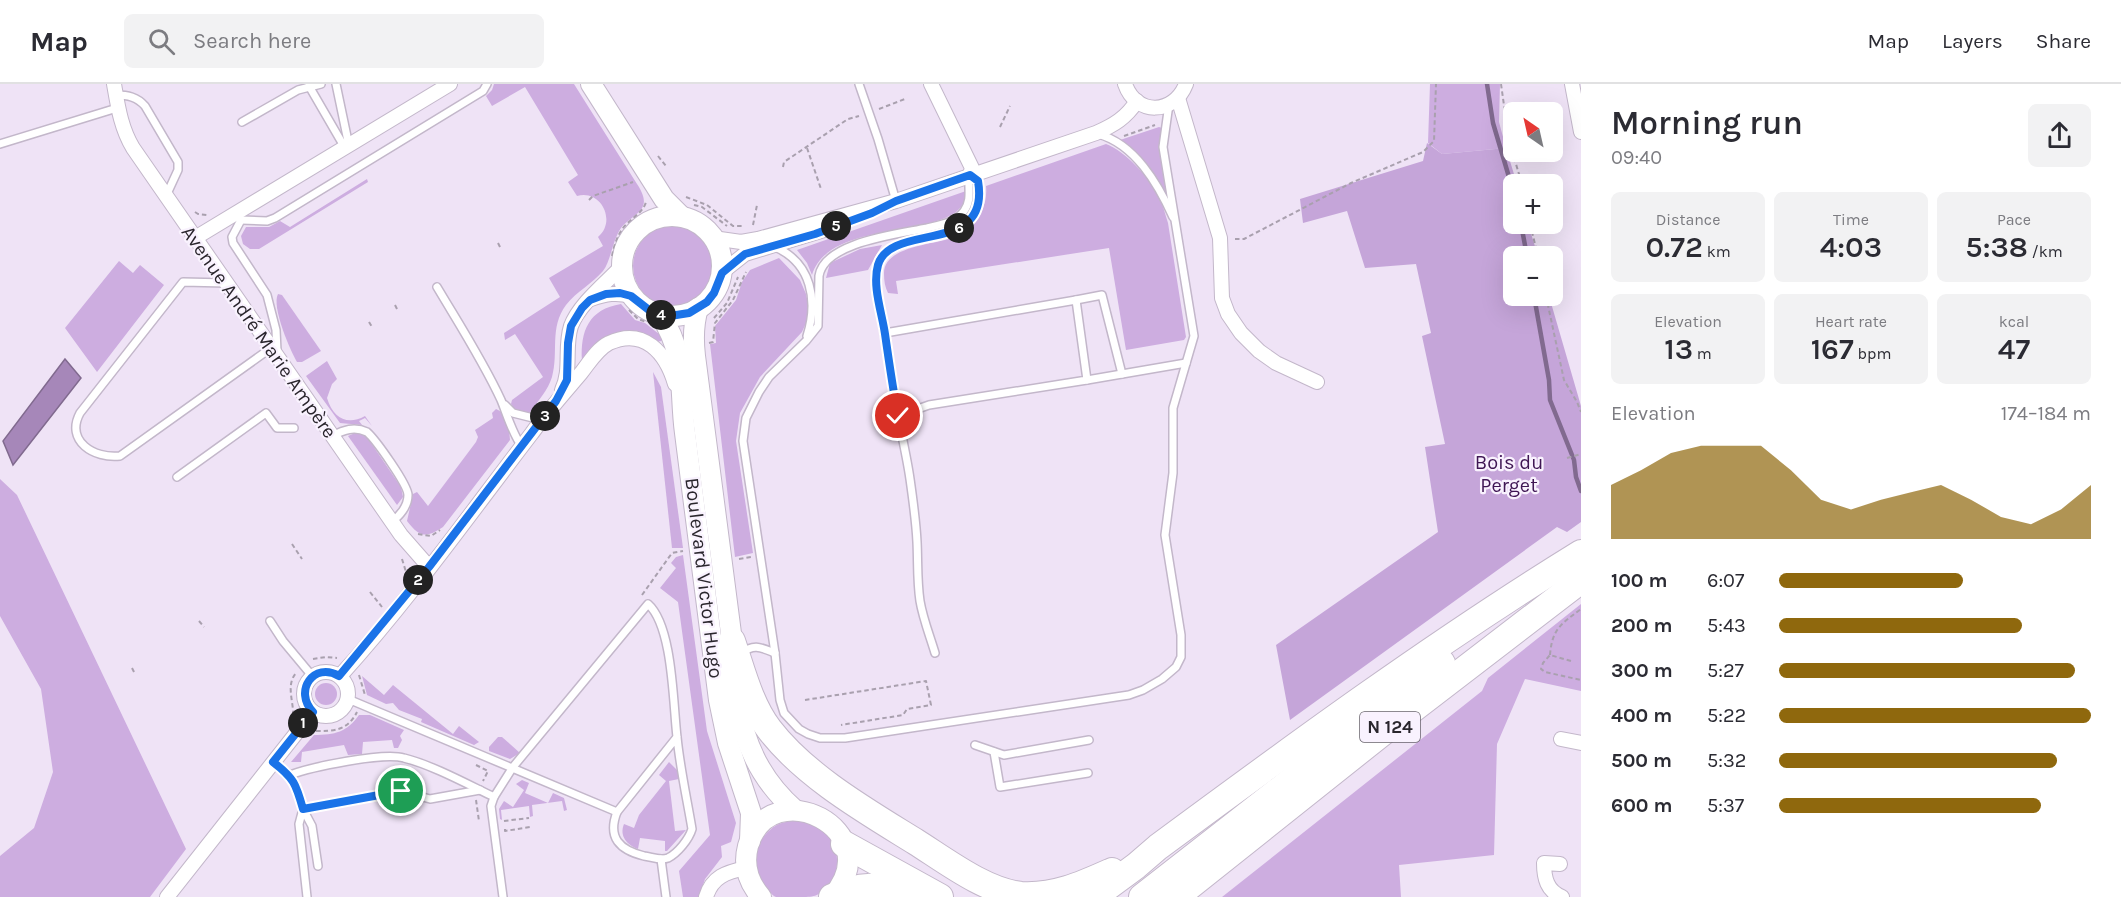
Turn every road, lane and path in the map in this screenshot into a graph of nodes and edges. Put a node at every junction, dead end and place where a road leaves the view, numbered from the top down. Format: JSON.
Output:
{"nodes":[{"id":1,"x":321,"y":84,"type":"edge"},
{"id":2,"x":336,"y":84,"type":"edge"},
{"id":3,"x":450,"y":84,"type":"edge"},
{"id":4,"x":487,"y":84,"type":"edge"},
{"id":5,"x":591,"y":84,"type":"edge"},
{"id":6,"x":859,"y":84,"type":"edge"},
{"id":7,"x":931,"y":84,"type":"edge"},
{"id":8,"x":1125,"y":84,"type":"edge"},
{"id":9,"x":1186,"y":84,"type":"edge"},
{"id":10,"x":1436,"y":84,"type":"edge"},
{"id":11,"x":1501,"y":84,"type":"edge"},
{"id":12,"x":1572,"y":84,"type":"edge"},
{"id":13,"x":309,"y":86,"type":"junction"},
{"id":14,"x":115,"y":96,"type":"edge"},
{"id":15,"x":905,"y":99,"type":"dead end"},
{"id":16,"x":1137,"y":101,"type":"junction"},
{"id":17,"x":1174,"y":101,"type":"junction"},
{"id":18,"x":1010,"y":106,"type":"dead end"},
{"id":19,"x":868,"y":113,"type":"junction"},
{"id":20,"x":242,"y":122,"type":"dead end"},
{"id":21,"x":1000,"y":127,"type":"dead end"},
{"id":22,"x":1581,"y":132,"type":"edge"},
{"id":23,"x":1096,"y":133,"type":"junction"},
{"id":24,"x":0,"y":144,"type":"edge"},
{"id":25,"x":347,"y":147,"type":"junction"},
{"id":26,"x":807,"y":148,"type":"junction"},
{"id":27,"x":783,"y":166,"type":"dead end"},
{"id":28,"x":668,"y":173,"type":"dead end"},
{"id":29,"x":650,"y":174,"type":"junction"},
{"id":30,"x":1519,"y":174,"type":"edge"},
{"id":31,"x":970,"y":175,"type":"junction"},
{"id":32,"x":821,"y":189,"type":"dead end"},
{"id":33,"x":682,"y":194,"type":"dead end"},
{"id":34,"x":166,"y":196,"type":"junction"},
{"id":35,"x":589,"y":200,"type":"dead end"},
{"id":36,"x":896,"y":201,"type":"junction"},
{"id":37,"x":757,"y":205,"type":"dead end"},
{"id":38,"x":682,"y":208,"type":"junction"},
{"id":39,"x":239,"y":217,"type":"junction"},
{"id":40,"x":650,"y":221,"type":"junction"},
{"id":41,"x":1178,"y":227,"type":"junction"},
{"id":42,"x":753,"y":228,"type":"junction"},
{"id":43,"x":747,"y":230,"type":"dead end"},
{"id":44,"x":756,"y":231,"type":"dead end"},
{"id":45,"x":195,"y":238,"type":"junction"},
{"id":46,"x":713,"y":238,"type":"junction"},
{"id":47,"x":1220,"y":238,"type":"junction"},
{"id":48,"x":498,"y":243,"type":"dead end"},
{"id":49,"x":772,"y":246,"type":"junction"},
{"id":50,"x":501,"y":249,"type":"dead end"},
{"id":51,"x":748,"y":265,"type":"dead end"},
{"id":52,"x":622,"y":266,"type":"junction"},
{"id":53,"x":722,"y":273,"type":"junction"},
{"id":54,"x":226,"y":283,"type":"junction"},
{"id":55,"x":437,"y":287,"type":"dead end"},
{"id":56,"x":631,"y":296,"type":"junction"},
{"id":57,"x":590,"y":300,"type":"junction"},
{"id":58,"x":1076,"y":300,"type":"junction"},
{"id":59,"x":395,"y":305,"type":"dead end"},
{"id":60,"x":1548,"y":306,"type":"edge"},
{"id":61,"x":698,"y":308,"type":"junction"},
{"id":62,"x":398,"y":311,"type":"dead end"},
{"id":63,"x":660,"y":315,"type":"junction"},
{"id":64,"x":369,"y":322,"type":"dead end"},
{"id":65,"x":372,"y":327,"type":"dead end"},
{"id":66,"x":709,"y":328,"type":"dead end"},
{"id":67,"x":885,"y":333,"type":"junction"},
{"id":68,"x":707,"y":335,"type":"dead end"},
{"id":69,"x":806,"y":341,"type":"junction"},
{"id":70,"x":706,"y":343,"type":"dead end"},
{"id":71,"x":274,"y":353,"type":"junction"},
{"id":72,"x":1186,"y":363,"type":"junction"},
{"id":73,"x":1122,"y":374,"type":"junction"},
{"id":74,"x":1087,"y":380,"type":"junction"},
{"id":75,"x":1317,"y":382,"type":"dead end"},
{"id":76,"x":502,"y":401,"type":"junction"},
{"id":77,"x":556,"y":401,"type":"junction"},
{"id":78,"x":1581,"y":412,"type":"edge"},
{"id":79,"x":682,"y":415,"type":"junction"},
{"id":80,"x":898,"y":416,"type":"junction"},
{"id":81,"x":542,"y":420,"type":"junction"},
{"id":82,"x":294,"y":428,"type":"dead end"},
{"id":83,"x":332,"y":436,"type":"junction"},
{"id":84,"x":522,"y":446,"type":"junction"},
{"id":85,"x":1581,"y":454,"type":"edge"},
{"id":86,"x":1567,"y":458,"type":"dead end"},
{"id":87,"x":177,"y":477,"type":"dead end"},
{"id":88,"x":391,"y":522,"type":"junction"},
{"id":89,"x":292,"y":544,"type":"dead end"},
{"id":90,"x":688,"y":550,"type":"dead end"},
{"id":91,"x":1581,"y":554,"type":"edge"},
{"id":92,"x":759,"y":556,"type":"junction"},
{"id":93,"x":302,"y":559,"type":"dead end"},
{"id":94,"x":733,"y":560,"type":"dead end"},
{"id":95,"x":429,"y":567,"type":"junction"},
{"id":96,"x":652,"y":578,"type":"dead end"},
{"id":97,"x":1581,"y":580,"type":"edge"},
{"id":98,"x":370,"y":592,"type":"dead end"},
{"id":99,"x":382,"y":608,"type":"dead end"},
{"id":100,"x":1581,"y":609,"type":"edge"},
{"id":101,"x":199,"y":621,"type":"dead end"},
{"id":102,"x":270,"y":621,"type":"dead end"},
{"id":103,"x":204,"y":627,"type":"dead end"},
{"id":104,"x":734,"y":653,"type":"junction"},
{"id":105,"x":775,"y":653,"type":"junction"},
{"id":106,"x":935,"y":653,"type":"dead end"},
{"id":107,"x":1550,"y":655,"type":"junction"},
{"id":108,"x":1571,"y":661,"type":"dead end"},
{"id":109,"x":132,"y":668,"type":"dead end"},
{"id":110,"x":135,"y":674,"type":"dead end"},
{"id":111,"x":358,"y":674,"type":"dead end"},
{"id":112,"x":339,"y":676,"type":"junction"},
{"id":113,"x":313,"y":677,"type":"junction"},
{"id":114,"x":1581,"y":680,"type":"edge"},
{"id":115,"x":364,"y":695,"type":"dead end"},
{"id":116,"x":348,"y":699,"type":"junction"},
{"id":117,"x":805,"y":700,"type":"dead end"},
{"id":118,"x":313,"y":712,"type":"junction"},
{"id":119,"x":841,"y":725,"type":"dead end"},
{"id":120,"x":677,"y":737,"type":"junction"},
{"id":121,"x":1561,"y":739,"type":"dead end"},
{"id":122,"x":1089,"y":740,"type":"dead end"},
{"id":123,"x":1581,"y":743,"type":"edge"},
{"id":124,"x":975,"y":745,"type":"dead end"},
{"id":125,"x":994,"y":752,"type":"junction"},
{"id":126,"x":273,"y":762,"type":"junction"},
{"id":127,"x":468,"y":762,"type":"dead end"},
{"id":128,"x":513,"y":767,"type":"junction"},
{"id":129,"x":1088,"y":774,"type":"dead end"},
{"id":130,"x":290,"y":775,"type":"junction"},
{"id":131,"x":480,"y":790,"type":"junction"},
{"id":132,"x":494,"y":797,"type":"junction"},
{"id":133,"x":303,"y":809,"type":"junction"},
{"id":134,"x":795,"y":810,"type":"junction"},
{"id":135,"x":617,"y":812,"type":"junction"},
{"id":136,"x":529,"y":818,"type":"dead end"},
{"id":137,"x":479,"y":821,"type":"dead end"},
{"id":138,"x":530,"y":827,"type":"dead end"},
{"id":139,"x":750,"y":841,"type":"junction"},
{"id":140,"x":844,"y":844,"type":"junction"},
{"id":141,"x":1158,"y":847,"type":"junction"},
{"id":142,"x":661,"y":859,"type":"junction"},
{"id":143,"x":1529,"y":860,"type":"dead end"},
{"id":144,"x":1544,"y":863,"type":"junction"},
{"id":145,"x":1560,"y":864,"type":"dead end"},
{"id":146,"x":318,"y":866,"type":"dead end"},
{"id":147,"x":746,"y":868,"type":"junction"},
{"id":148,"x":1193,"y":887,"type":"edge"},
{"id":149,"x":167,"y":897,"type":"edge"},
{"id":150,"x":307,"y":897,"type":"edge"},
{"id":151,"x":503,"y":897,"type":"edge"},
{"id":152,"x":666,"y":897,"type":"edge"},
{"id":153,"x":706,"y":897,"type":"edge"},
{"id":154,"x":761,"y":897,"type":"edge"},
{"id":155,"x":832,"y":897,"type":"edge"},
{"id":156,"x":904,"y":897,"type":"edge"},
{"id":157,"x":940,"y":897,"type":"edge"},
{"id":158,"x":1094,"y":897,"type":"edge"},
{"id":159,"x":1142,"y":897,"type":"edge"},
{"id":160,"x":1176,"y":897,"type":"edge"},
{"id":161,"x":1562,"y":897,"type":"edge"}],
"edges":[{"from":1,"to":13,"type":"lane"},
{"from":2,"to":25,"type":"lane"},
{"from":3,"to":25,"type":"street"},
{"from":4,"to":39,"type":"lane"},
{"from":5,"to":29,"type":"main road"},
{"from":6,"to":19,"type":"lane"},
{"from":7,"to":31,"type":"street"},
{"from":8,"to":16,"type":"street"},
{"from":9,"to":17,"type":"street"},
{"from":10,"to":47,"type":"path"},
{"from":11,"to":30,"type":"path"},
{"from":12,"to":22,"type":"street"},
{"from":13,"to":20,"type":"lane"},
{"from":13,"to":25,"type":"lane"},
{"from":14,"to":24,"type":"lane"},
{"from":14,"to":34,"type":"street","name":"Avenue André Marie Ampère"},
{"from":14,"to":34,"type":"lane"},
{"from":15,"to":19,"type":"path"},
{"from":16,"to":17,"type":"street"},
{"from":16,"to":23,"type":"street"},
{"from":17,"to":41,"type":"lane"},
{"from":17,"to":47,"type":"street"},
{"from":18,"to":21,"type":"path"},
{"from":19,"to":26,"type":"path"},
{"from":19,"to":36,"type":"lane"},
{"from":23,"to":31,"type":"street"},
{"from":23,"to":41,"type":"lane"},
{"from":25,"to":39,"type":"street"},
{"from":26,"to":27,"type":"path"},
{"from":26,"to":32,"type":"path"},
{"from":28,"to":29,"type":"path"},
{"from":29,"to":35,"type":"path"},
{"from":29,"to":38,"type":"main road"},
{"from":29,"to":40,"type":"main road"},
{"from":31,"to":36,"type":"street"},
{"from":31,"to":67,"type":"lane"},
{"from":31,"to":69,"type":"lane"},
{"from":33,"to":42,"type":"path"},
{"from":34,"to":45,"type":"street","name":"Avenue André Marie Ampère"},
{"from":36,"to":46,"type":"street"},
{"from":36,"to":49,"type":"street"},
{"from":37,"to":42,"type":"path"},
{"from":38,"to":40,"type":"main road"},
{"from":38,"to":43,"type":"path"},
{"from":38,"to":46,"type":"main road"},
{"from":39,"to":45,"type":"street"},
{"from":39,"to":71,"type":"lane"},
{"from":40,"to":52,"type":"main road"},
{"from":41,"to":72,"type":"lane"},
{"from":42,"to":44,"type":"path"},
{"from":45,"to":54,"type":"street","name":"Avenue André Marie Ampère"},
{"from":46,"to":53,"type":"main road"},
{"from":47,"to":75,"type":"street"},
{"from":48,"to":50,"type":"path"},
{"from":49,"to":53,"type":"street"},
{"from":49,"to":69,"type":"lane"},
{"from":51,"to":66,"type":"path"},
{"from":52,"to":56,"type":"main road"},
{"from":52,"to":57,"type":"street"},
{"from":53,"to":61,"type":"main road"},
{"from":54,"to":71,"type":"street","name":"Avenue André Marie Ampère"},
{"from":54,"to":71,"type":"lane"},
{"from":55,"to":76,"type":"lane"},
{"from":56,"to":57,"type":"street"},
{"from":56,"to":63,"type":"main road"},
{"from":57,"to":77,"type":"street"},
{"from":58,"to":67,"type":"lane"},
{"from":58,"to":73,"type":"lane"},
{"from":58,"to":74,"type":"lane"},
{"from":59,"to":62,"type":"path"},
{"from":60,"to":78,"type":"path"},
{"from":61,"to":63,"type":"main road"},
{"from":61,"to":104,"type":"main road","name":"Boulevard Victor Hugo"},
{"from":63,"to":79,"type":"main road","name":"Boulevard Victor Hugo"},
{"from":64,"to":65,"type":"path"},
{"from":67,"to":80,"type":"lane"},
{"from":68,"to":70,"type":"path"},
{"from":69,"to":92,"type":"lane"},
{"from":71,"to":83,"type":"street","name":"Avenue André Marie Ampère"},
{"from":72,"to":73,"type":"lane"},
{"from":72,"to":105,"type":"lane"},
{"from":73,"to":74,"type":"lane"},
{"from":74,"to":80,"type":"lane"},
{"from":76,"to":81,"type":"lane"},
{"from":76,"to":84,"type":"lane"},
{"from":77,"to":79,"type":"street"},
{"from":77,"to":81,"type":"street"},
{"from":79,"to":139,"type":"main road","name":"Boulevard Victor Hugo"},
{"from":80,"to":106,"type":"lane"},
{"from":81,"to":84,"type":"street"},
{"from":82,"to":87,"type":"lane"},
{"from":83,"to":88,"type":"street","name":"Avenue André Marie Ampère"},
{"from":83,"to":88,"type":"lane"},
{"from":84,"to":95,"type":"street"},
{"from":85,"to":86,"type":"path"},
{"from":88,"to":95,"type":"street","name":"Avenue André Marie Ampère"},
{"from":89,"to":93,"type":"path"},
{"from":90,"to":96,"type":"path"},
{"from":91,"to":141,"type":"highway"},
{"from":91,"to":159,"type":"highway","number":"N 124"},
{"from":92,"to":94,"type":"path"},
{"from":92,"to":105,"type":"lane"},
{"from":95,"to":112,"type":"street"},
{"from":97,"to":148,"type":"highway","number":"N 124"},
{"from":98,"to":99,"type":"path"},
{"from":100,"to":107,"type":"path"},
{"from":101,"to":103,"type":"path"},
{"from":102,"to":113,"type":"lane"},
{"from":104,"to":105,"type":"lane"},
{"from":104,"to":134,"type":"main road","name":"Boulevard Victor Hugo"},
{"from":104,"to":141,"type":"highway"},
{"from":107,"to":108,"type":"path"},
{"from":107,"to":114,"type":"path"},
{"from":109,"to":110,"type":"path"},
{"from":111,"to":115,"type":"path"},
{"from":112,"to":113,"type":"street"},
{"from":112,"to":116,"type":"street"},
{"from":113,"to":118,"type":"street"},
{"from":116,"to":118,"type":"street"},
{"from":116,"to":128,"type":"lane"},
{"from":117,"to":119,"type":"path"},
{"from":118,"to":126,"type":"street"},
{"from":120,"to":128,"type":"lane"},
{"from":120,"to":135,"type":"lane"},
{"from":120,"to":142,"type":"lane"},
{"from":121,"to":123,"type":"street"},
{"from":122,"to":125,"type":"lane"},
{"from":124,"to":125,"type":"lane"},
{"from":125,"to":129,"type":"lane"},
{"from":126,"to":130,"type":"lane"},
{"from":126,"to":149,"type":"street"},
{"from":127,"to":131,"type":"path"},
{"from":128,"to":132,"type":"lane"},
{"from":128,"to":135,"type":"lane"},
{"from":130,"to":131,"type":"lane"},
{"from":130,"to":133,"type":"lane"},
{"from":131,"to":132,"type":"lane"},
{"from":131,"to":133,"type":"lane"},
{"from":131,"to":137,"type":"path"},
{"from":132,"to":151,"type":"lane"},
{"from":133,"to":146,"type":"lane"},
{"from":133,"to":150,"type":"lane"},
{"from":134,"to":139,"type":"main road"},
{"from":134,"to":140,"type":"main road"},
{"from":135,"to":142,"type":"lane"},
{"from":136,"to":138,"type":"path"},
{"from":139,"to":147,"type":"main road","name":"Boulevard Victor Hugo"},
{"from":140,"to":155,"type":"main road"},
{"from":140,"to":157,"type":"highway"},
{"from":141,"to":158,"type":"highway"},
{"from":142,"to":152,"type":"lane"},
{"from":143,"to":144,"type":"street"},
{"from":144,"to":145,"type":"street"},
{"from":144,"to":161,"type":"street"},
{"from":147,"to":153,"type":"street"},
{"from":147,"to":154,"type":"main road"},
{"from":148,"to":160,"type":"highway","number":"N 124"},
{"from":155,"to":156,"type":"highway"}]}
